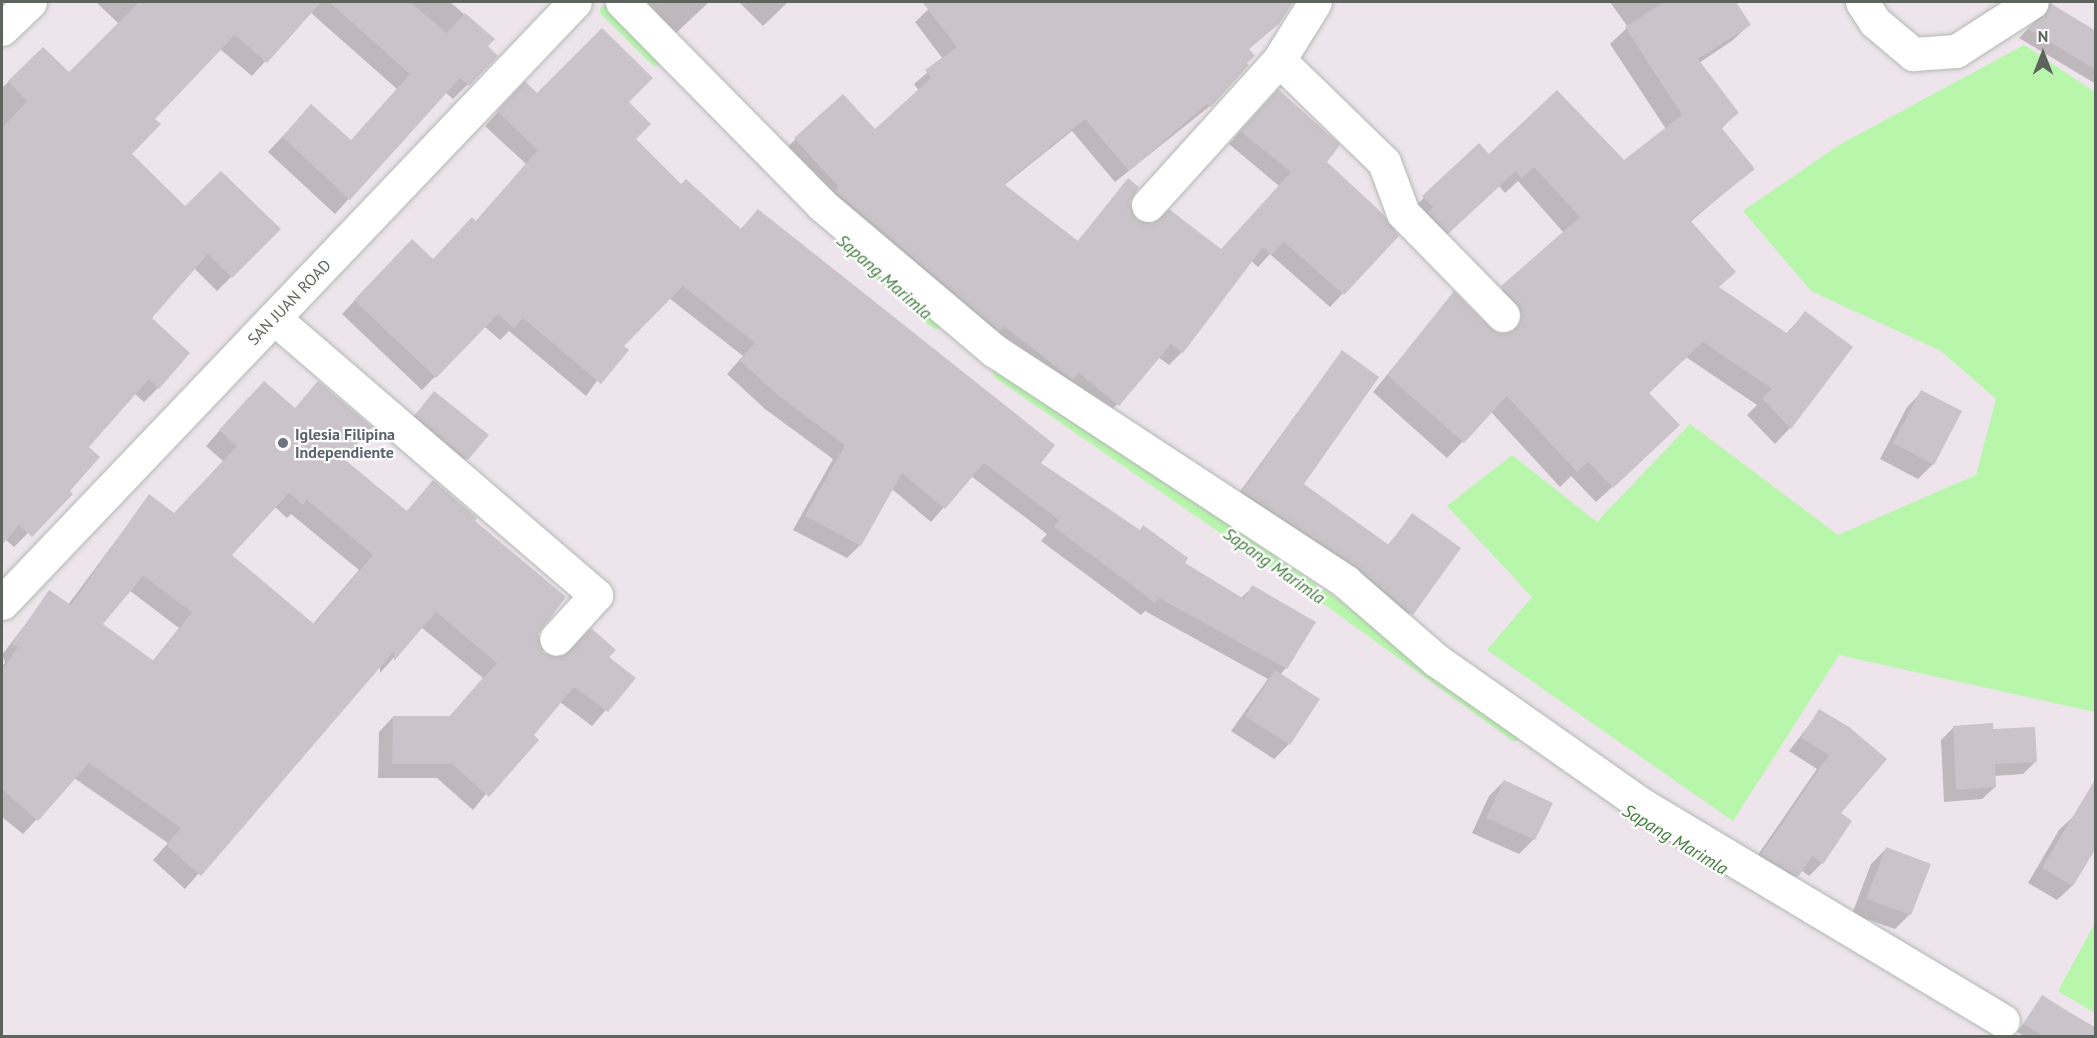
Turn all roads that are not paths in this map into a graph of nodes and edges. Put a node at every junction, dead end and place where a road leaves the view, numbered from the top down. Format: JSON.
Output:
{"nodes":[{"id":1,"x":30,"y":2,"type":"edge"},
{"id":2,"x":575,"y":2,"type":"edge"},
{"id":3,"x":622,"y":2,"type":"edge"},
{"id":4,"x":1315,"y":2,"type":"edge"},
{"id":5,"x":1862,"y":2,"type":"edge"},
{"id":6,"x":2032,"y":2,"type":"edge"},
{"id":7,"x":2,"y":29,"type":"edge"},
{"id":8,"x":1279,"y":60,"type":"junction"},
{"id":9,"x":1148,"y":205,"type":"dead end"},
{"id":10,"x":1503,"y":315,"type":"dead end"},
{"id":11,"x":274,"y":318,"type":"junction"},
{"id":12,"x":2,"y":603,"type":"edge"},
{"id":13,"x":556,"y":639,"type":"dead end"},
{"id":14,"x":2003,"y":1021,"type":"dead end"}],
"edges":[{"from":1,"to":7,"type":"street"},
{"from":2,"to":11,"type":"street","name":"SAN JUAN ROAD"},
{"from":3,"to":14,"type":"street"},
{"from":4,"to":8,"type":"street"},
{"from":5,"to":6,"type":"street"},
{"from":8,"to":9,"type":"street"},
{"from":8,"to":10,"type":"street"},
{"from":11,"to":12,"type":"street","name":"SAN JUAN ROAD"},
{"from":11,"to":13,"type":"street"}]}
